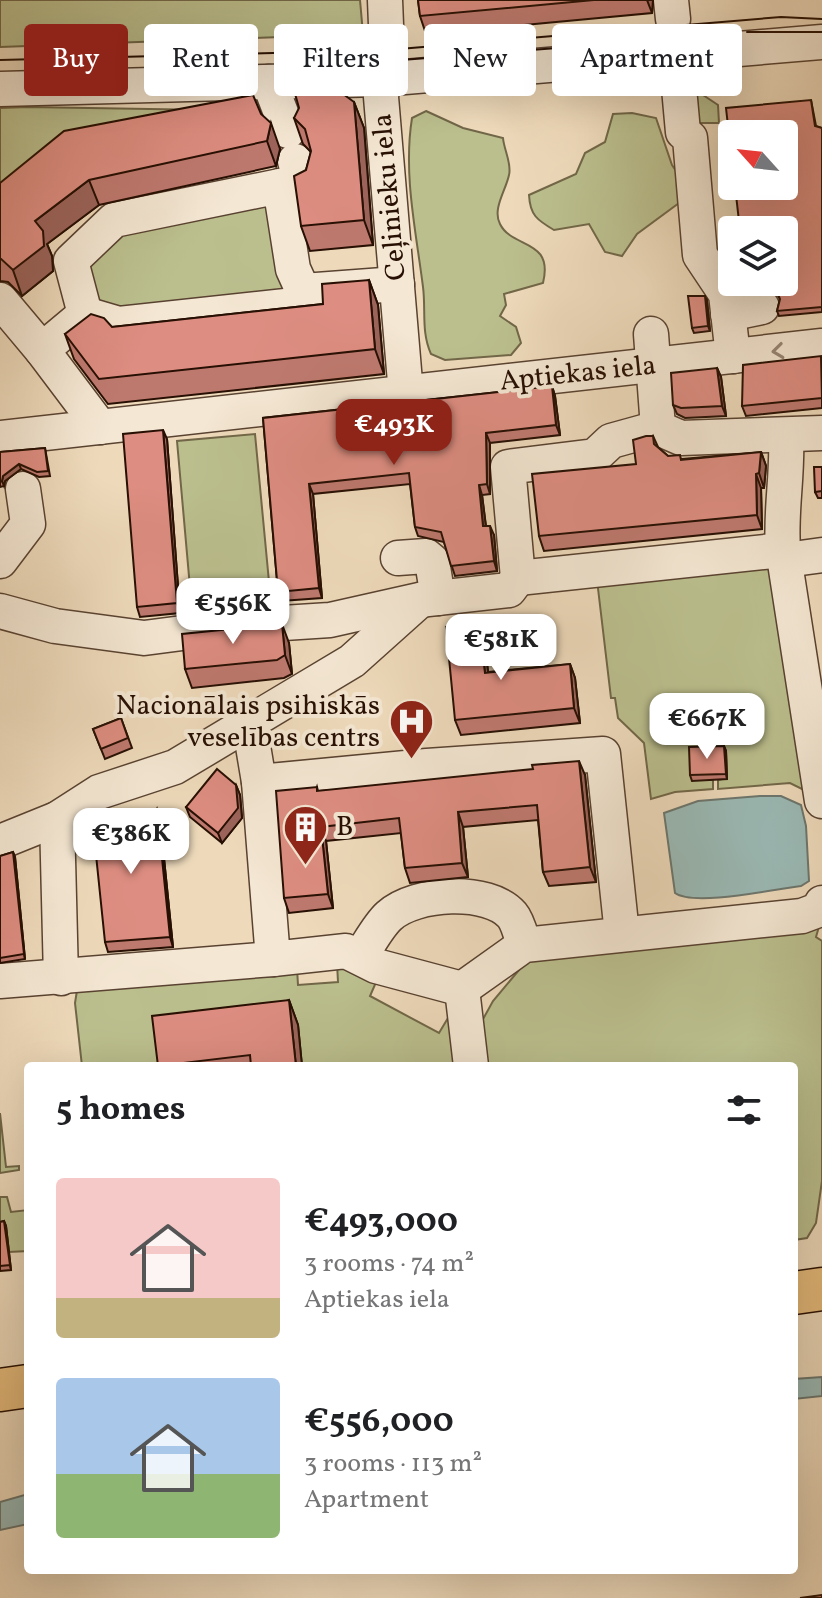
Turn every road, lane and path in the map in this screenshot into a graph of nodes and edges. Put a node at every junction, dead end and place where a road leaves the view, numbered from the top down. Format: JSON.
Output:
{"nodes":[{"id":1,"x":385,"y":0,"type":"edge"},
{"id":2,"x":386,"y":24,"type":"edge"},
{"id":3,"x":822,"y":42,"type":"edge"},
{"id":4,"x":742,"y":49,"type":"edge"},
{"id":5,"x":552,"y":65,"type":"edge"},
{"id":6,"x":408,"y":77,"type":"edge"},
{"id":7,"x":269,"y":82,"type":"junction"},
{"id":8,"x":274,"y":82,"type":"edge"},
{"id":9,"x":0,"y":89,"type":"edge"},
{"id":10,"x":382,"y":96,"type":"edge"},
{"id":11,"x":680,"y":96,"type":"edge"},
{"id":12,"x":288,"y":159,"type":"junction"},
{"id":13,"x":397,"y":284,"type":"junction"},
{"id":14,"x":303,"y":291,"type":"junction"},
{"id":15,"x":0,"y":300,"type":"edge"},
{"id":16,"x":762,"y":307,"type":"dead end"},
{"id":17,"x":85,"y":314,"type":"junction"},
{"id":18,"x":728,"y":314,"type":"junction"},
{"id":19,"x":822,"y":346,"type":"edge"},
{"id":20,"x":42,"y":350,"type":"junction"},
{"id":21,"x":653,"y":350,"type":"junction"},
{"id":22,"x":733,"y":356,"type":"junction"},
{"id":23,"x":406,"y":394,"type":"junction"},
{"id":24,"x":100,"y":427,"type":"junction"},
{"id":25,"x":658,"y":428,"type":"junction"},
{"id":26,"x":822,"y":433,"type":"edge"},
{"id":27,"x":786,"y":436,"type":"junction"},
{"id":28,"x":0,"y":438,"type":"edge"},
{"id":29,"x":23,"y":489,"type":"dead end"},
{"id":30,"x":785,"y":555,"type":"junction"},
{"id":31,"x":822,"y":555,"type":"edge"},
{"id":32,"x":398,"y":558,"type":"dead end"},
{"id":33,"x":0,"y":561,"type":"edge"},
{"id":34,"x":518,"y":578,"type":"junction"},
{"id":35,"x":428,"y":599,"type":"junction"},
{"id":36,"x":0,"y":611,"type":"edge"},
{"id":37,"x":249,"y":722,"type":"junction"},
{"id":38,"x":259,"y":782,"type":"junction"},
{"id":39,"x":822,"y":801,"type":"edge"},
{"id":40,"x":21,"y":828,"type":"edge"},
{"id":41,"x":822,"y":903,"type":"edge"},
{"id":42,"x":622,"y":934,"type":"junction"},
{"id":43,"x":524,"y":945,"type":"junction"},
{"id":44,"x":360,"y":957,"type":"junction"},
{"id":45,"x":273,"y":959,"type":"junction"},
{"id":46,"x":61,"y":978,"type":"junction"},
{"id":47,"x":0,"y":981,"type":"edge"},
{"id":48,"x":462,"y":989,"type":"junction"},
{"id":49,"x":471,"y":1062,"type":"edge"},
{"id":50,"x":822,"y":1289,"type":"edge"},
{"id":51,"x":798,"y":1292,"type":"edge"},
{"id":52,"x":24,"y":1387,"type":"edge"},
{"id":53,"x":0,"y":1390,"type":"edge"}],
"edges":[{"from":1,"to":2,"type":"street","name":"Ceļinieku iela"},
{"from":3,"to":4,"type":"street"},
{"from":5,"to":6,"type":"street"},
{"from":7,"to":8,"type":"street"},
{"from":7,"to":9,"type":"street"},
{"from":7,"to":12,"type":"street"},
{"from":10,"to":13,"type":"street","name":"Ceļinieku iela"},
{"from":11,"to":18,"type":"street"},
{"from":12,"to":14,"type":"street"},
{"from":12,"to":17,"type":"street"},
{"from":13,"to":14,"type":"street"},
{"from":13,"to":23,"type":"street","name":"Ceļinieku iela"},
{"from":14,"to":17,"type":"street"},
{"from":15,"to":20,"type":"street"},
{"from":16,"to":18,"type":"street"},
{"from":17,"to":20,"type":"street"},
{"from":18,"to":22,"type":"street"},
{"from":19,"to":22,"type":"street","name":"Aptiekas iela","one_way":true},
{"from":20,"to":24,"type":"street"},
{"from":21,"to":22,"type":"street","name":"Aptiekas iela"},
{"from":21,"to":23,"type":"street","name":"Aptiekas iela"},
{"from":21,"to":25,"type":"street"},
{"from":23,"to":24,"type":"street","name":"Aptiekas iela"},
{"from":24,"to":28,"type":"street","name":"Aptiekas iela"},
{"from":25,"to":27,"type":"street"},
{"from":25,"to":34,"type":"street"},
{"from":26,"to":27,"type":"street"},
{"from":27,"to":30,"type":"street"},
{"from":29,"to":33,"type":"street"},
{"from":30,"to":31,"type":"street"},
{"from":30,"to":34,"type":"street"},
{"from":30,"to":39,"type":"street"},
{"from":32,"to":35,"type":"street"},
{"from":34,"to":35,"type":"street"},
{"from":35,"to":36,"type":"street"},
{"from":35,"to":37,"type":"street"},
{"from":37,"to":38,"type":"street"},
{"from":37,"to":40,"type":"street"},
{"from":38,"to":42,"type":"street"},
{"from":38,"to":45,"type":"street"},
{"from":40,"to":46,"type":"street"},
{"from":41,"to":42,"type":"street"},
{"from":42,"to":43,"type":"street"},
{"from":43,"to":44,"type":"street"},
{"from":43,"to":48,"type":"street"},
{"from":44,"to":45,"type":"street"},
{"from":44,"to":48,"type":"street"},
{"from":45,"to":46,"type":"street"},
{"from":46,"to":47,"type":"street"},
{"from":48,"to":49,"type":"street"},
{"from":50,"to":51,"type":"main road"},
{"from":52,"to":53,"type":"main road"}]}
